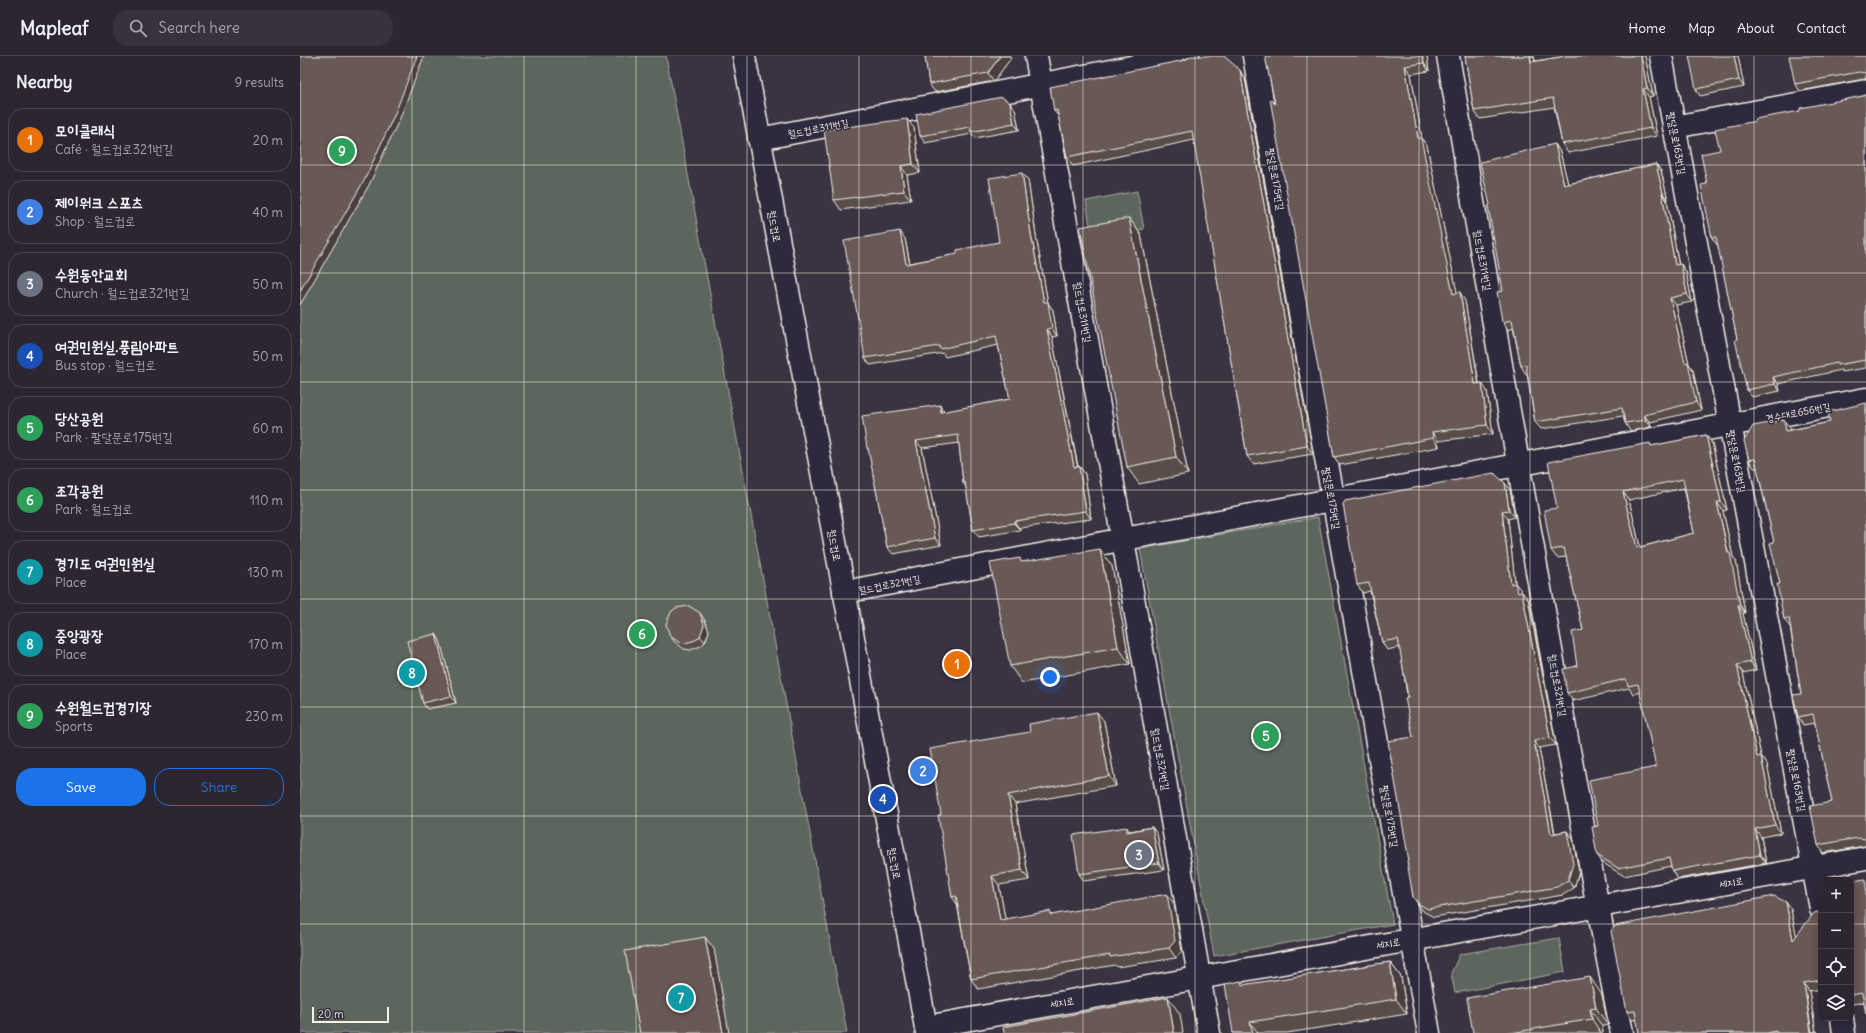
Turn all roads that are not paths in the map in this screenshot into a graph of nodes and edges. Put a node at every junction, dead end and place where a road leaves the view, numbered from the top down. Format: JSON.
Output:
{"nodes":[{"id":1,"x":744,"y":56,"type":"edge"},
{"id":2,"x":1036,"y":56,"type":"edge"},
{"id":3,"x":1188,"y":56,"type":"edge"},
{"id":4,"x":1254,"y":56,"type":"edge"},
{"id":5,"x":1448,"y":56,"type":"edge"},
{"id":6,"x":1660,"y":56,"type":"edge"},
{"id":7,"x":1042,"y":84,"type":"junction"},
{"id":8,"x":1866,"y":90,"type":"edge"},
{"id":9,"x":1674,"y":127,"type":"junction"},
{"id":10,"x":758,"y":139,"type":"junction"},
{"id":11,"x":1866,"y":399,"type":"edge"},
{"id":12,"x":1730,"y":424,"type":"junction"},
{"id":13,"x":1518,"y":464,"type":"junction"},
{"id":14,"x":1333,"y":500,"type":"junction"},
{"id":15,"x":1123,"y":540,"type":"junction"},
{"id":16,"x":844,"y":592,"type":"junction"},
{"id":17,"x":1866,"y":858,"type":"edge"},
{"id":18,"x":1813,"y":867,"type":"junction"},
{"id":19,"x":1818,"y":893,"type":"edge"},
{"id":20,"x":1597,"y":906,"type":"junction"},
{"id":21,"x":1413,"y":939,"type":"junction"},
{"id":22,"x":1199,"y":978,"type":"junction"},
{"id":23,"x":1842,"y":1021,"type":"edge"},
{"id":24,"x":926,"y":1030,"type":"edge"},
{"id":25,"x":1209,"y":1033,"type":"edge"},
{"id":26,"x":1429,"y":1033,"type":"edge"},
{"id":27,"x":1622,"y":1033,"type":"edge"},
{"id":28,"x":1844,"y":1033,"type":"edge"}],
"edges":[{"from":1,"to":10,"type":"street","name":"월드컵로"},
{"from":2,"to":7,"type":"street","name":"월드컵로311번길"},
{"from":3,"to":7,"type":"street","name":"월드컵로311번길"},
{"from":4,"to":14,"type":"street","name":"팔달문로175번길"},
{"from":5,"to":13,"type":"street","name":"월드컵로311번길"},
{"from":6,"to":9,"type":"street","name":"팔달문로163번길"},
{"from":7,"to":10,"type":"street","name":"월드컵로311번길"},
{"from":7,"to":15,"type":"street","name":"월드컵로311번길"},
{"from":8,"to":9,"type":"street"},
{"from":9,"to":12,"type":"street","name":"팔달문로163번길"},
{"from":10,"to":16,"type":"street","name":"월드컵로"},
{"from":11,"to":12,"type":"street","name":"경수대로656번길"},
{"from":12,"to":13,"type":"street","name":"월드컵로321번길"},
{"from":12,"to":18,"type":"street","name":"팔달문로163번길"},
{"from":13,"to":14,"type":"street","name":"월드컵로321번길"},
{"from":13,"to":20,"type":"street","name":"월드컵로321번길"},
{"from":14,"to":15,"type":"street","name":"월드컵로321번길"},
{"from":14,"to":21,"type":"street","name":"팔달문로175번길"},
{"from":15,"to":16,"type":"street","name":"월드컵로321번길"},
{"from":15,"to":22,"type":"street","name":"월드컵로321번길"},
{"from":16,"to":24,"type":"street","name":"월드컵로"},
{"from":17,"to":18,"type":"street","name":"세지로"},
{"from":18,"to":19,"type":"street","name":"팔달문로163번길"},
{"from":18,"to":20,"type":"street","name":"세지로"},
{"from":20,"to":21,"type":"street","name":"세지로"},
{"from":20,"to":27,"type":"street"},
{"from":21,"to":22,"type":"street","name":"세지로"},
{"from":21,"to":26,"type":"street","name":"세지로"},
{"from":22,"to":24,"type":"street","name":"세지로"},
{"from":22,"to":25,"type":"street"},
{"from":23,"to":28,"type":"street"}]}
